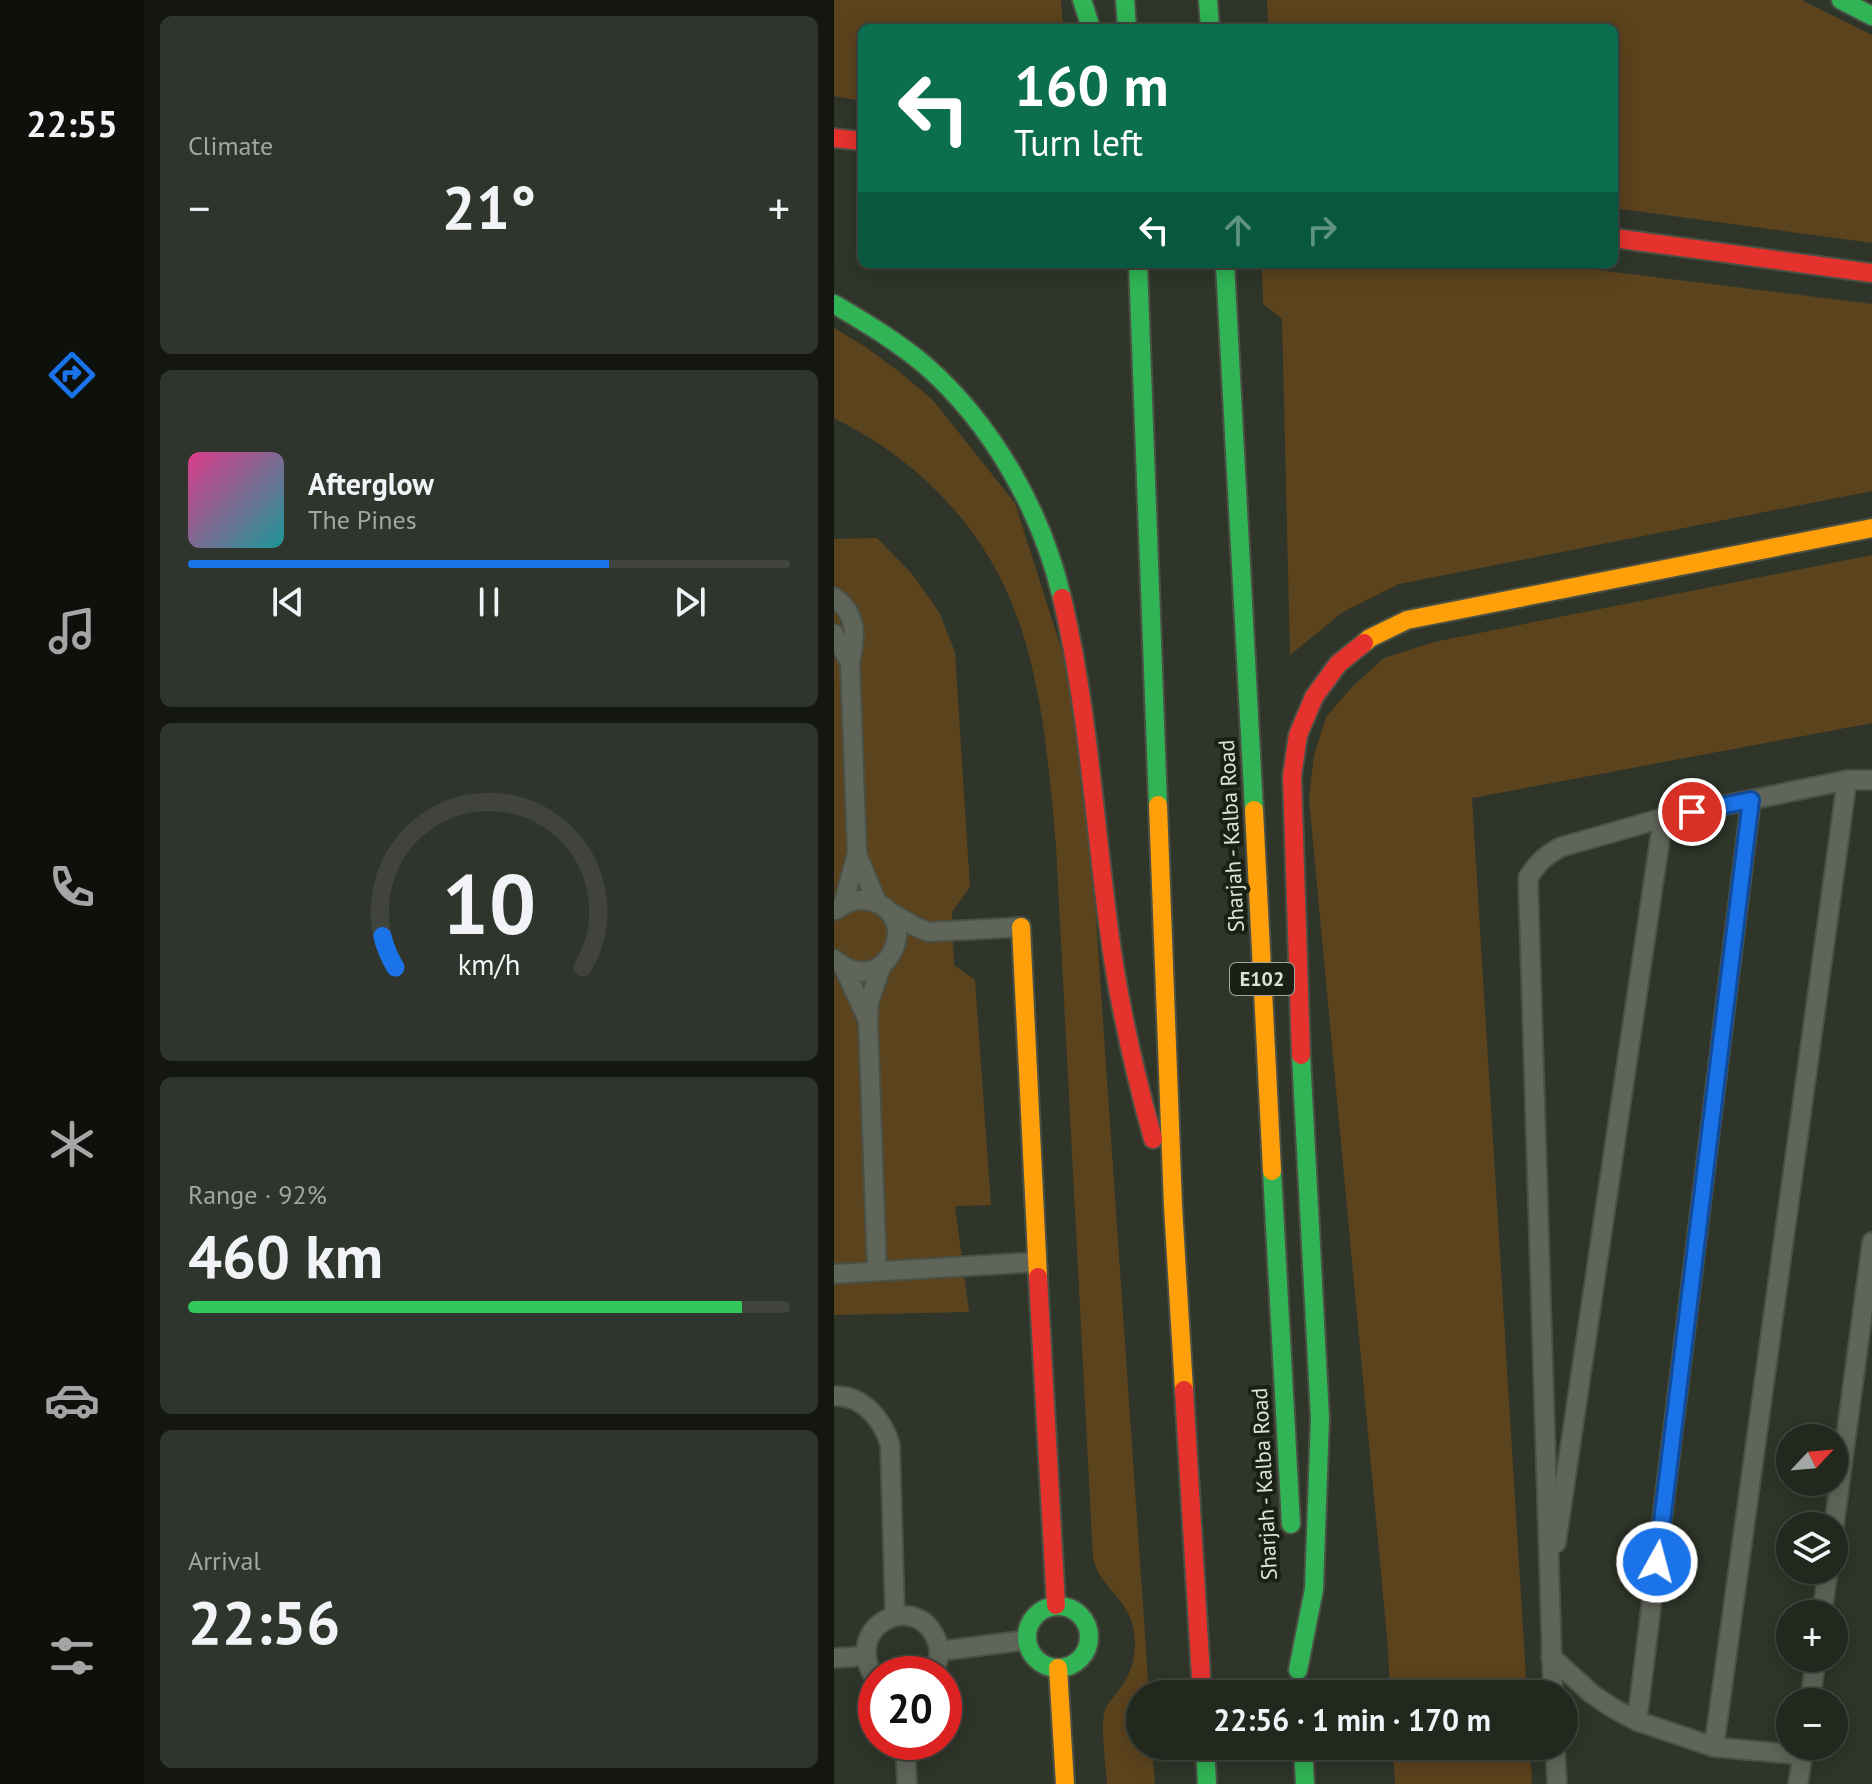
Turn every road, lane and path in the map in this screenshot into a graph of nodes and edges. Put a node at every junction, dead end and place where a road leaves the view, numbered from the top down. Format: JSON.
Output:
{"nodes":[{"id":1,"x":1082,"y":0,"type":"edge"},
{"id":2,"x":1125,"y":0,"type":"edge"},
{"id":3,"x":1208,"y":0,"type":"edge"},
{"id":4,"x":1841,"y":0,"type":"edge"},
{"id":5,"x":1872,"y":16,"type":"edge"},
{"id":6,"x":1090,"y":24,"type":"edge"},
{"id":7,"x":1127,"y":24,"type":"edge"},
{"id":8,"x":1210,"y":24,"type":"edge"},
{"id":9,"x":834,"y":138,"type":"edge"},
{"id":10,"x":858,"y":141,"type":"edge"},
{"id":11,"x":1618,"y":239,"type":"edge"},
{"id":12,"x":1138,"y":268,"type":"edge"},
{"id":13,"x":1225,"y":268,"type":"edge"},
{"id":14,"x":1872,"y":273,"type":"edge"},
{"id":15,"x":834,"y":304,"type":"edge"},
{"id":16,"x":1872,"y":528,"type":"edge"},
{"id":17,"x":834,"y":597,"type":"edge"},
{"id":18,"x":834,"y":634,"type":"edge"},
{"id":19,"x":850,"y":663,"type":"junction"},
{"id":20,"x":1847,"y":780,"type":"junction"},
{"id":21,"x":1872,"y":780,"type":"edge"},
{"id":22,"x":1751,"y":800,"type":"junction"},
{"id":23,"x":1663,"y":818,"type":"junction"},
{"id":24,"x":857,"y":853,"type":"junction"},
{"id":25,"x":882,"y":907,"type":"junction"},
{"id":26,"x":838,"y":909,"type":"edge"},
{"id":27,"x":1021,"y":927,"type":"joint"},
{"id":28,"x":928,"y":932,"type":"junction"},
{"id":29,"x":838,"y":962,"type":"edge"},
{"id":30,"x":885,"y":962,"type":"junction"},
{"id":31,"x":868,"y":1021,"type":"junction"},
{"id":32,"x":1173,"y":1206,"type":"junction"},
{"id":33,"x":1872,"y":1242,"type":"edge"},
{"id":34,"x":1037,"y":1262,"type":"junction"},
{"id":35,"x":877,"y":1271,"type":"junction"},
{"id":36,"x":834,"y":1274,"type":"edge"},
{"id":37,"x":834,"y":1396,"type":"edge"},
{"id":38,"x":1836,"y":1512,"type":"edge"},
{"id":39,"x":1292,"y":1544,"type":"dead end"},
{"id":40,"x":1294,"y":1591,"type":"dead end"},
{"id":41,"x":1549,"y":1594,"type":"junction"},
{"id":42,"x":1056,"y":1605,"type":"junction"},
{"id":43,"x":895,"y":1616,"type":"junction"},
{"id":44,"x":1027,"y":1640,"type":"junction"},
{"id":45,"x":940,"y":1651,"type":"junction"},
{"id":46,"x":858,"y":1656,"type":"edge"},
{"id":47,"x":865,"y":1656,"type":"edge"},
{"id":48,"x":939,"y":1656,"type":"edge"},
{"id":49,"x":1551,"y":1657,"type":"junction"},
{"id":50,"x":834,"y":1658,"type":"edge"},
{"id":51,"x":1058,"y":1668,"type":"junction"},
{"id":52,"x":1201,"y":1680,"type":"edge"},
{"id":53,"x":1552,"y":1680,"type":"edge"},
{"id":54,"x":1637,"y":1721,"type":"junction"},
{"id":55,"x":1714,"y":1747,"type":"junction"},
{"id":56,"x":1776,"y":1750,"type":"edge"},
{"id":57,"x":906,"y":1760,"type":"edge"},
{"id":58,"x":1206,"y":1760,"type":"edge"},
{"id":59,"x":1304,"y":1760,"type":"edge"},
{"id":60,"x":1556,"y":1760,"type":"edge"},
{"id":61,"x":1802,"y":1760,"type":"edge"},
{"id":62,"x":907,"y":1784,"type":"edge"},
{"id":63,"x":1065,"y":1784,"type":"edge"},
{"id":64,"x":1207,"y":1784,"type":"edge"},
{"id":65,"x":1305,"y":1784,"type":"edge"},
{"id":66,"x":1557,"y":1784,"type":"edge"},
{"id":67,"x":1798,"y":1784,"type":"edge"}],
"edges":[{"from":1,"to":6,"type":"main road"},
{"from":2,"to":7,"type":"main road"},
{"from":3,"to":8,"type":"main road"},
{"from":4,"to":5,"type":"main road"},
{"from":9,"to":10,"type":"main road"},
{"from":11,"to":14,"type":"main road"},
{"from":12,"to":32,"type":"main road"},
{"from":13,"to":39,"type":"main road","name":"Sharjah - Kalba Road","number":"E102"},
{"from":15,"to":32,"type":"main road"},
{"from":16,"to":40,"type":"main road","name":"Sharjah - Kalba Road"},
{"from":17,"to":19,"type":"lane"},
{"from":18,"to":19,"type":"lane"},
{"from":19,"to":24,"type":"lane"},
{"from":20,"to":21,"type":"lane"},
{"from":20,"to":22,"type":"lane"},
{"from":20,"to":55,"type":"lane"},
{"from":22,"to":23,"type":"lane"},
{"from":22,"to":54,"type":"lane"},
{"from":23,"to":41,"type":"lane"},
{"from":23,"to":41,"type":"lane"},
{"from":24,"to":25,"type":"lane"},
{"from":24,"to":26,"type":"lane"},
{"from":25,"to":26,"type":"lane"},
{"from":25,"to":28,"type":"lane"},
{"from":25,"to":30,"type":"lane"},
{"from":27,"to":28,"type":"lane"},
{"from":27,"to":34,"type":"main road"},
{"from":28,"to":30,"type":"lane"},
{"from":29,"to":30,"type":"lane"},
{"from":29,"to":31,"type":"lane"},
{"from":30,"to":31,"type":"lane"},
{"from":31,"to":35,"type":"lane"},
{"from":32,"to":52,"type":"main road"},
{"from":33,"to":38,"type":"lane"},
{"from":34,"to":35,"type":"lane"},
{"from":34,"to":42,"type":"main road"},
{"from":35,"to":36,"type":"lane"},
{"from":37,"to":43,"type":"lane"},
{"from":41,"to":49,"type":"lane"},
{"from":42,"to":44,"type":"main road"},
{"from":42,"to":51,"type":"main road"},
{"from":43,"to":45,"type":"lane"},
{"from":43,"to":47,"type":"lane"},
{"from":44,"to":45,"type":"lane"},
{"from":44,"to":51,"type":"main road"},
{"from":45,"to":48,"type":"lane"},
{"from":46,"to":50,"type":"lane"},
{"from":49,"to":53,"type":"lane"},
{"from":49,"to":54,"type":"lane"},
{"from":51,"to":63,"type":"main road"},
{"from":54,"to":55,"type":"lane"},
{"from":55,"to":56,"type":"lane"},
{"from":57,"to":62,"type":"lane"},
{"from":58,"to":64,"type":"main road"},
{"from":59,"to":65,"type":"main road"},
{"from":60,"to":66,"type":"lane"},
{"from":61,"to":67,"type":"lane"}]}
